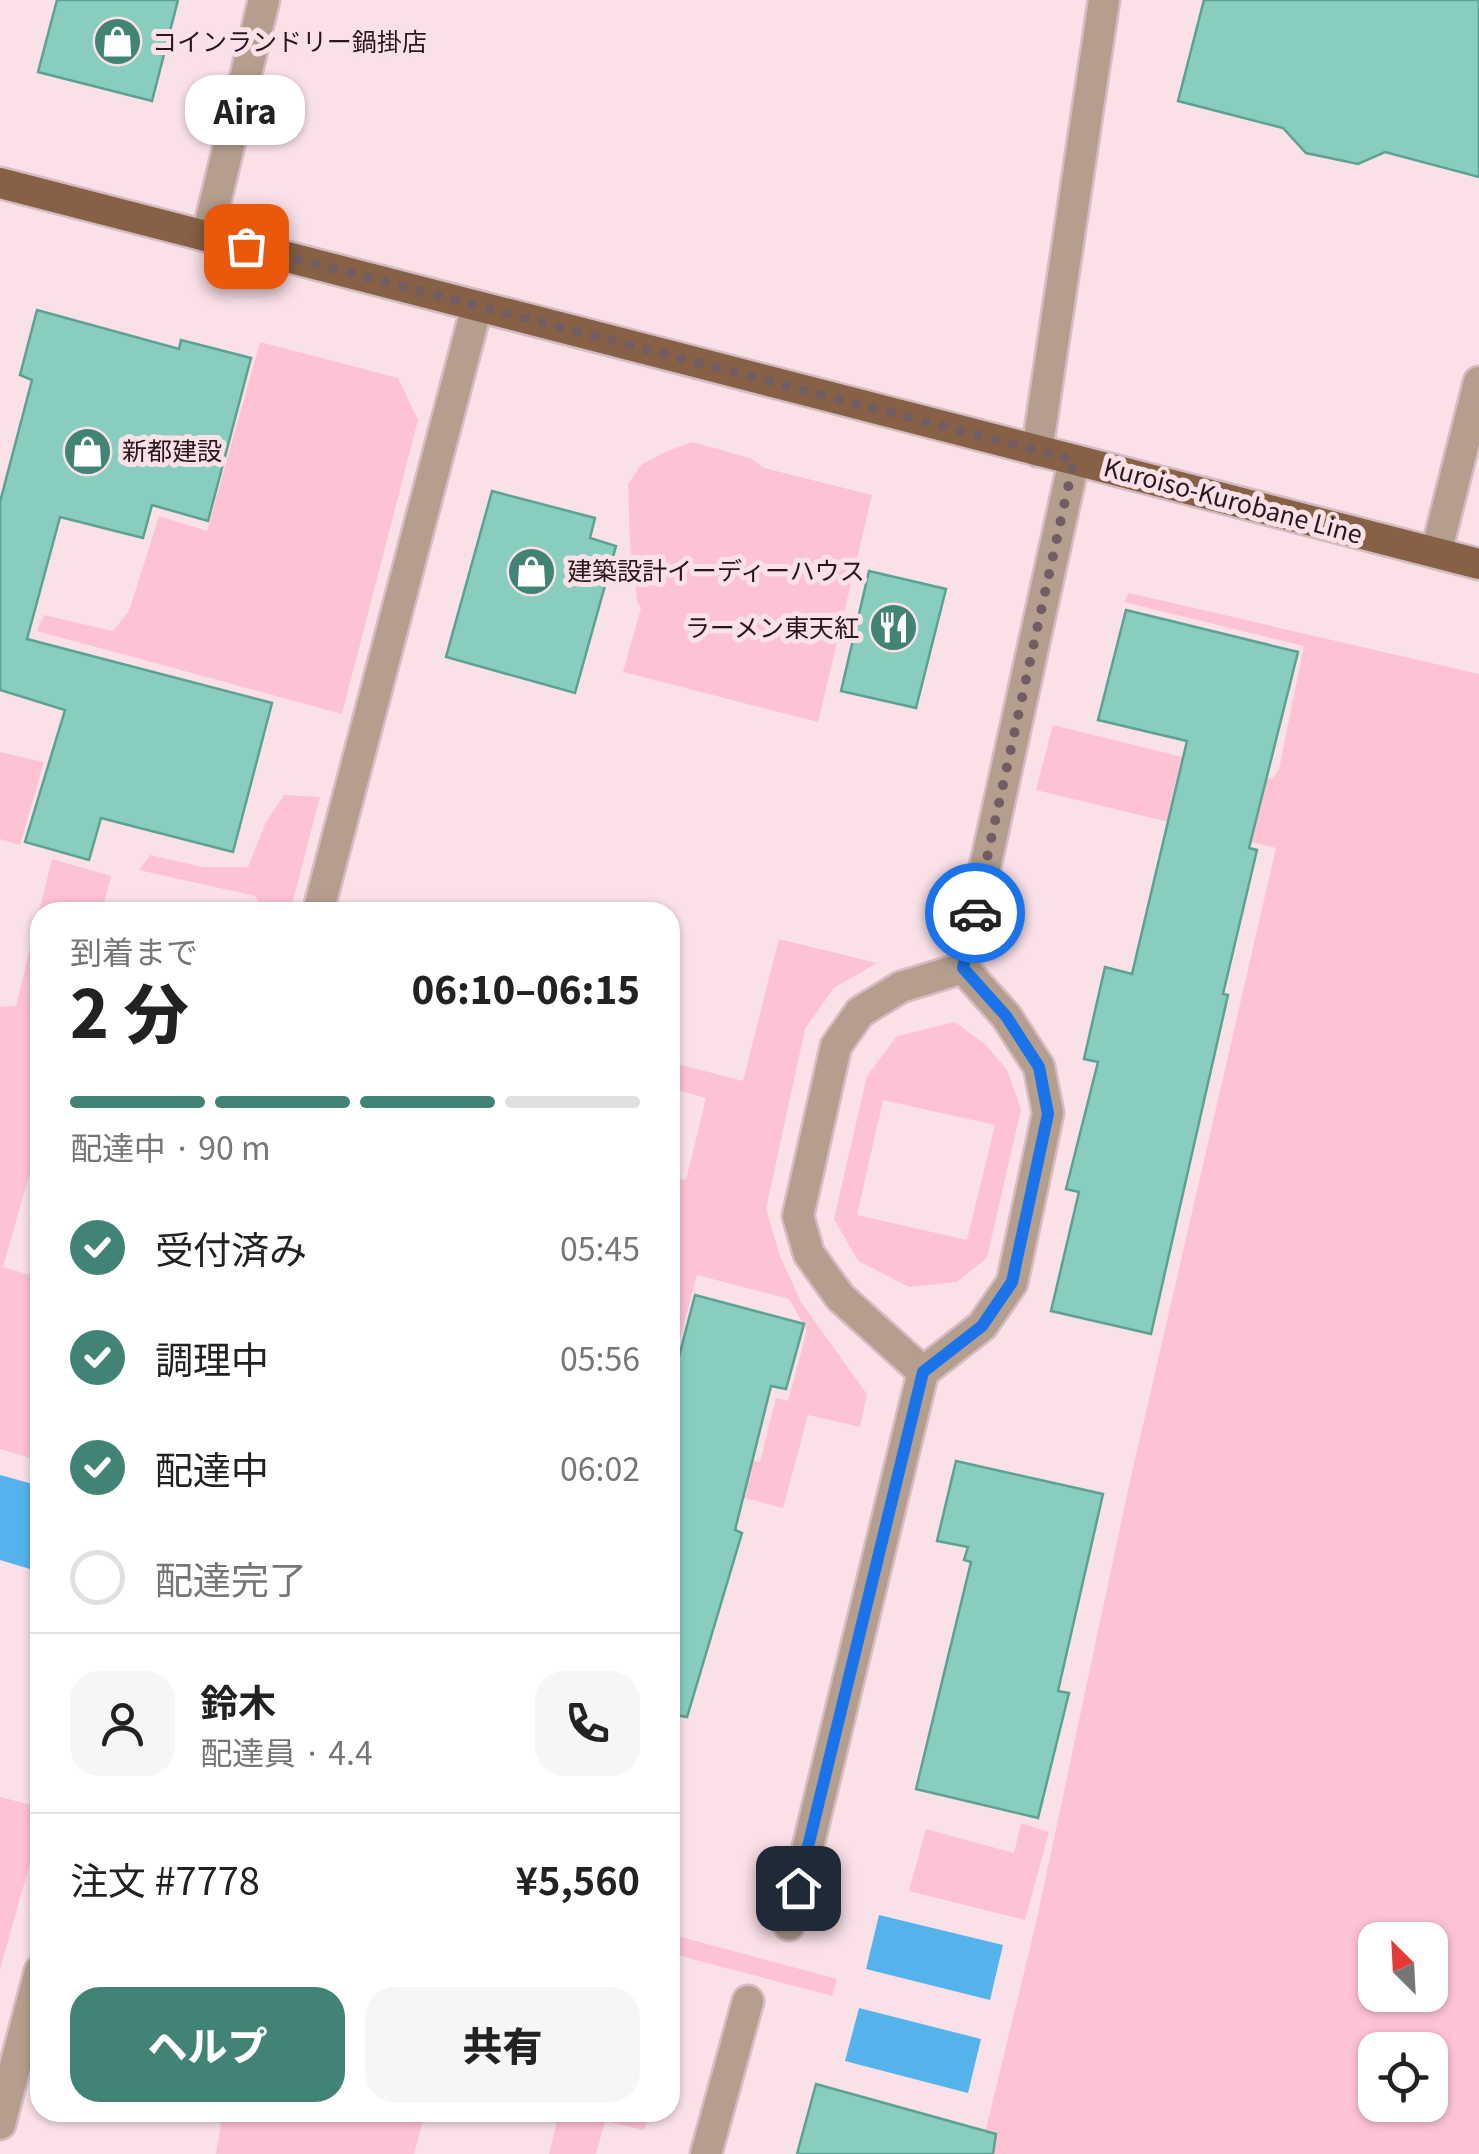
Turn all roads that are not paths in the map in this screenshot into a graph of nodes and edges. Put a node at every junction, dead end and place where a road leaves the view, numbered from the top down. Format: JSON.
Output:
{"nodes":[{"id":1,"x":264,"y":0,"type":"edge"},
{"id":2,"x":1104,"y":0,"type":"edge"},
{"id":3,"x":0,"y":183,"type":"edge"},
{"id":4,"x":207,"y":236,"type":"junction"},
{"id":5,"x":477,"y":306,"type":"junction"},
{"id":6,"x":1479,"y":382,"type":"edge"},
{"id":7,"x":1037,"y":451,"type":"junction"},
{"id":8,"x":1074,"y":460,"type":"junction"},
{"id":9,"x":1436,"y":553,"type":"junction"},
{"id":10,"x":1479,"y":564,"type":"edge"},
{"id":11,"x":321,"y":902,"type":"edge"},
{"id":12,"x":963,"y":968,"type":"junction"},
{"id":13,"x":923,"y":1372,"type":"junction"},
{"id":14,"x":789,"y":1926,"type":"dead end"},
{"id":15,"x":748,"y":2001,"type":"dead end"},
{"id":16,"x":30,"y":2010,"type":"edge"},
{"id":17,"x":0,"y":2124,"type":"edge"},
{"id":18,"x":706,"y":2154,"type":"edge"}],
"edges":[{"from":1,"to":4,"type":"street"},
{"from":2,"to":7,"type":"street"},
{"from":3,"to":4,"type":"main road","name":"Kuroiso-Kurobane Line"},
{"from":4,"to":5,"type":"main road","name":"Kuroiso-Kurobane Line"},
{"from":5,"to":7,"type":"main road","name":"Kuroiso-Kurobane Line"},
{"from":5,"to":11,"type":"street"},
{"from":6,"to":9,"type":"street"},
{"from":7,"to":8,"type":"main road","name":"Kuroiso-Kurobane Line"},
{"from":8,"to":9,"type":"main road","name":"Kuroiso-Kurobane Line"},
{"from":8,"to":12,"type":"street"},
{"from":9,"to":10,"type":"main road","name":"Kuroiso-Kurobane Line"},
{"from":12,"to":13,"type":"street"},
{"from":12,"to":13,"type":"street"},
{"from":13,"to":14,"type":"street"},
{"from":15,"to":18,"type":"street"},
{"from":16,"to":17,"type":"street"}]}
